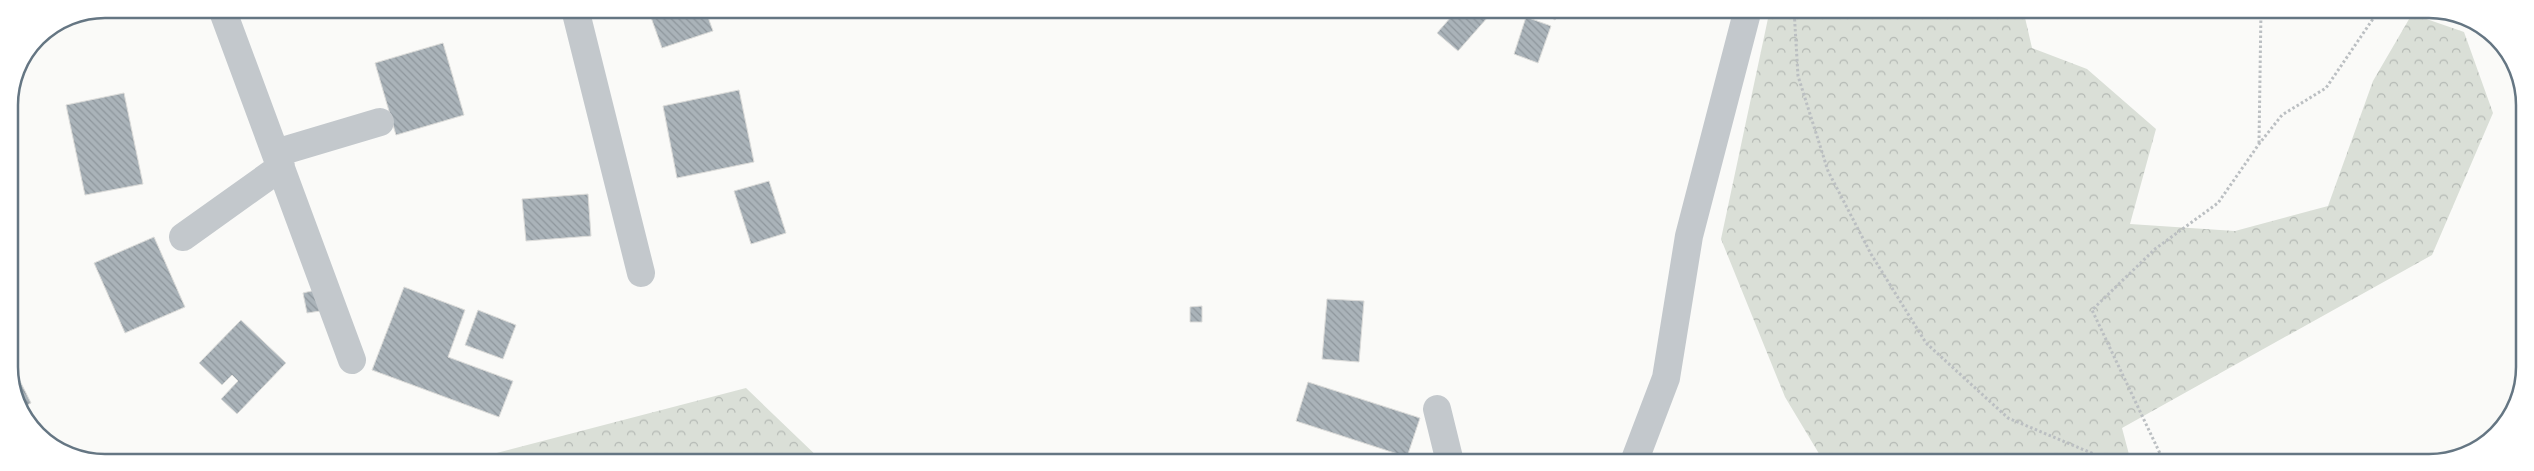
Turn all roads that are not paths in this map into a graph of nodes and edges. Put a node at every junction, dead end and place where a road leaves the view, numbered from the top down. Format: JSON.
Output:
{"nodes":[{"id":1,"x":225,"y":18,"type":"edge"},
{"id":2,"x":577,"y":18,"type":"edge"},
{"id":3,"x":1746,"y":18,"type":"edge"},
{"id":4,"x":380,"y":122,"type":"dead end"},
{"id":5,"x":279,"y":160,"type":"junction"},
{"id":6,"x":184,"y":236,"type":"dead end"},
{"id":7,"x":641,"y":272,"type":"dead end"},
{"id":8,"x":352,"y":360,"type":"dead end"},
{"id":9,"x":1437,"y":410,"type":"dead end"},
{"id":10,"x":1448,"y":454,"type":"edge"},
{"id":11,"x":1637,"y":454,"type":"edge"}],
"edges":[{"from":1,"to":5,"type":"street"},
{"from":2,"to":7,"type":"street"},
{"from":3,"to":11,"type":"street"},
{"from":4,"to":5,"type":"street"},
{"from":5,"to":6,"type":"street"},
{"from":5,"to":8,"type":"street"},
{"from":9,"to":10,"type":"street"}]}
